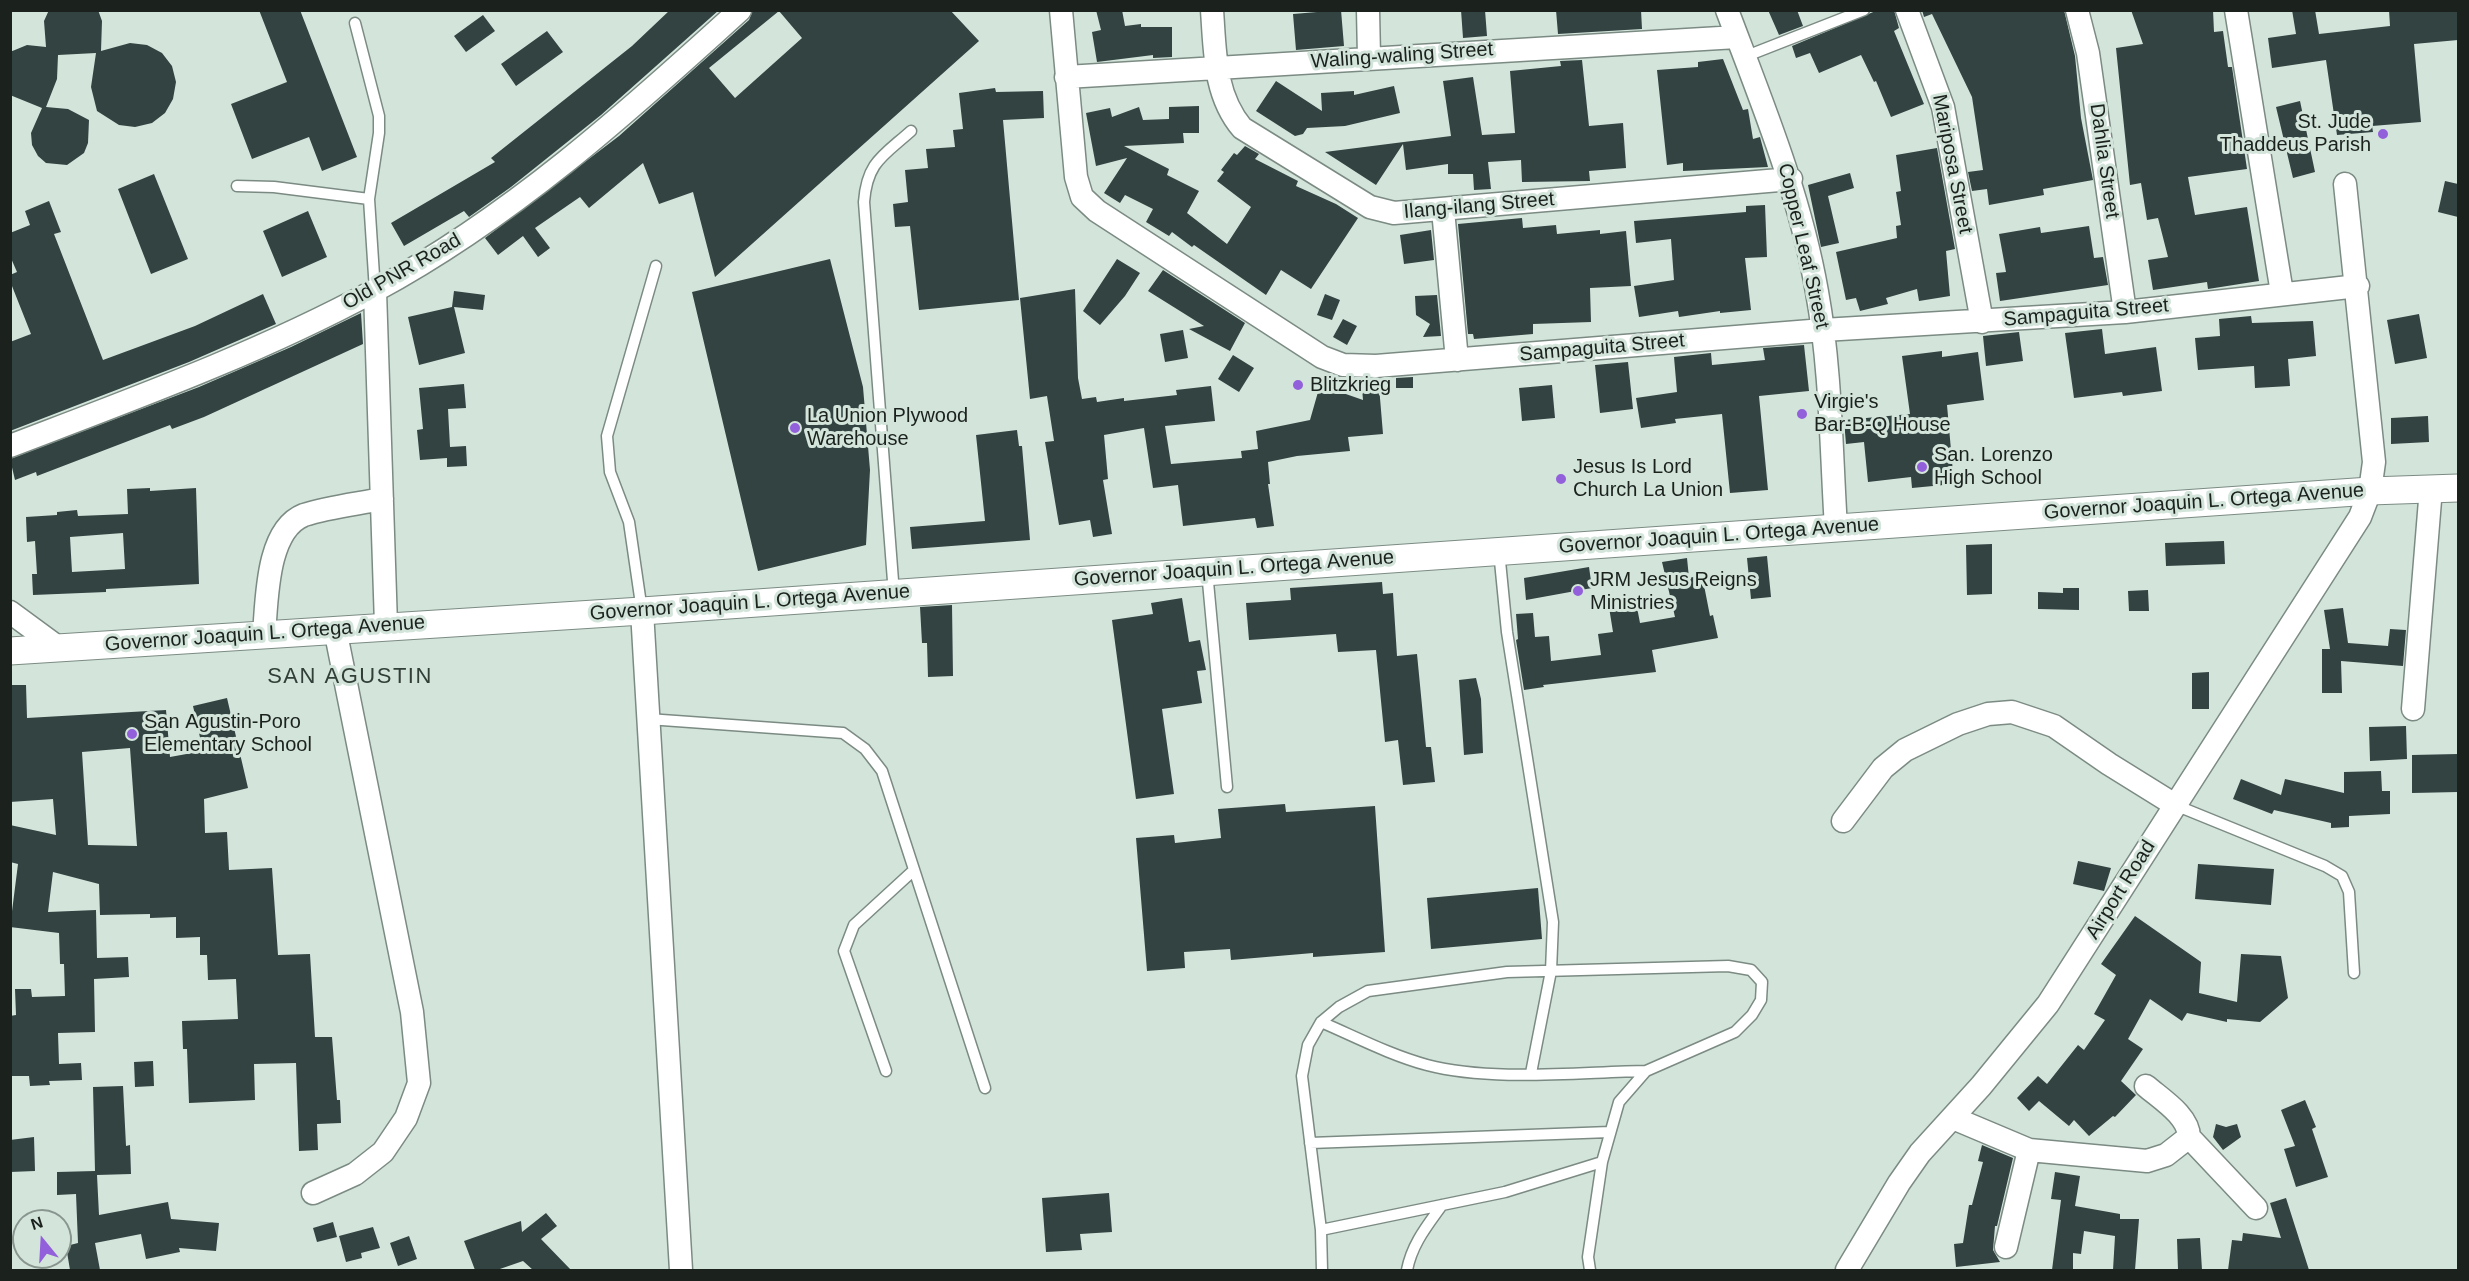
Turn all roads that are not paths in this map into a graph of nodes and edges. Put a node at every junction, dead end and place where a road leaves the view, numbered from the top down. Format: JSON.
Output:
{"nodes":[{"id":1,"x":740,"y":10,"type":"edge"},
{"id":2,"x":1061,"y":10,"type":"edge"},
{"id":3,"x":1212,"y":10,"type":"edge"},
{"id":4,"x":1368,"y":10,"type":"edge"},
{"id":5,"x":1727,"y":10,"type":"edge"},
{"id":6,"x":1864,"y":10,"type":"edge"},
{"id":7,"x":1907,"y":10,"type":"edge"},
{"id":8,"x":2077,"y":10,"type":"edge"},
{"id":9,"x":2236,"y":10,"type":"edge"},
{"id":10,"x":355,"y":23,"type":"dead end"},
{"id":11,"x":1741,"y":47,"type":"junction"},
{"id":12,"x":1369,"y":57,"type":"junction"},
{"id":13,"x":1216,"y":69,"type":"junction"},
{"id":14,"x":1066,"y":77,"type":"junction"},
{"id":15,"x":911,"y":131,"type":"dead end"},
{"id":16,"x":1791,"y":179,"type":"junction"},
{"id":17,"x":2345,"y":183,"type":"dead end"},
{"id":18,"x":237,"y":186,"type":"dead end"},
{"id":19,"x":369,"y":199,"type":"junction"},
{"id":20,"x":1443,"y":210,"type":"junction"},
{"id":21,"x":656,"y":266,"type":"dead end"},
{"id":22,"x":2358,"y":286,"type":"junction"},
{"id":23,"x":375,"y":291,"type":"junction"},
{"id":24,"x":2282,"y":293,"type":"junction"},
{"id":25,"x":2125,"y":312,"type":"junction"},
{"id":26,"x":1982,"y":321,"type":"junction"},
{"id":27,"x":1823,"y":330,"type":"junction"},
{"id":28,"x":1457,"y":360,"type":"junction"},
{"id":29,"x":10,"y":446,"type":"edge"},
{"id":30,"x":2431,"y":488,"type":"junction"},
{"id":31,"x":2458,"y":488,"type":"edge"},
{"id":32,"x":2370,"y":491,"type":"junction"},
{"id":33,"x":382,"y":499,"type":"junction"},
{"id":34,"x":1836,"y":528,"type":"junction"},
{"id":35,"x":1499,"y":551,"type":"junction"},
{"id":36,"x":1207,"y":571,"type":"junction"},
{"id":37,"x":894,"y":594,"type":"junction"},
{"id":38,"x":642,"y":611,"type":"junction"},
{"id":39,"x":10,"y":612,"type":"edge"},
{"id":40,"x":386,"y":625,"type":"junction"},
{"id":41,"x":335,"y":629,"type":"junction"},
{"id":42,"x":264,"y":634,"type":"junction"},
{"id":43,"x":59,"y":648,"type":"junction"},
{"id":44,"x":10,"y":651,"type":"edge"},
{"id":45,"x":2413,"y":709,"type":"dead end"},
{"id":46,"x":648,"y":719,"type":"junction"},
{"id":47,"x":1227,"y":787,"type":"dead end"},
{"id":48,"x":2175,"y":805,"type":"junction"},
{"id":49,"x":1843,"y":821,"type":"dead end"},
{"id":50,"x":914,"y":870,"type":"junction"},
{"id":51,"x":1551,"y":971,"type":"junction"},
{"id":52,"x":2354,"y":973,"type":"dead end"},
{"id":53,"x":1321,"y":1022,"type":"junction"},
{"id":54,"x":886,"y":1071,"type":"dead end"},
{"id":55,"x":1646,"y":1071,"type":"junction"},
{"id":56,"x":1531,"y":1073,"type":"junction"},
{"id":57,"x":2146,"y":1086,"type":"dead end"},
{"id":58,"x":985,"y":1088,"type":"dead end"},
{"id":59,"x":1953,"y":1118,"type":"junction"},
{"id":60,"x":1610,"y":1132,"type":"junction"},
{"id":61,"x":2189,"y":1137,"type":"junction"},
{"id":62,"x":1310,"y":1143,"type":"junction"},
{"id":63,"x":2029,"y":1150,"type":"junction"},
{"id":64,"x":1602,"y":1162,"type":"junction"},
{"id":65,"x":313,"y":1193,"type":"dead end"},
{"id":66,"x":1442,"y":1205,"type":"junction"},
{"id":67,"x":2256,"y":1209,"type":"dead end"},
{"id":68,"x":1321,"y":1230,"type":"junction"},
{"id":69,"x":2006,"y":1247,"type":"dead end"},
{"id":70,"x":681,"y":1270,"type":"edge"},
{"id":71,"x":1322,"y":1270,"type":"edge"},
{"id":72,"x":1407,"y":1270,"type":"edge"},
{"id":73,"x":1590,"y":1270,"type":"edge"},
{"id":74,"x":1847,"y":1270,"type":"edge"}],
"edges":[{"from":1,"to":23,"type":"street","name":"Old PNR Road"},
{"from":2,"to":14,"type":"street","name":"Sampaguita Street"},
{"from":3,"to":13,"type":"street","name":"Ilang-ilang Street"},
{"from":4,"to":12,"type":"street"},
{"from":5,"to":11,"type":"street","name":"Copper Leaf Street"},
{"from":6,"to":11,"type":"lane"},
{"from":7,"to":26,"type":"street","name":"Mariposa Street"},
{"from":8,"to":25,"type":"street","name":"Dahlia Street"},
{"from":9,"to":24,"type":"street"},
{"from":10,"to":19,"type":"lane"},
{"from":11,"to":12,"type":"street","name":"Waling-waling Street"},
{"from":11,"to":16,"type":"street","name":"Copper Leaf Street"},
{"from":12,"to":13,"type":"street","name":"Waling-waling Street"},
{"from":13,"to":14,"type":"street","name":"Waling-waling Street"},
{"from":13,"to":20,"type":"street","name":"Ilang-ilang Street"},
{"from":14,"to":28,"type":"street","name":"Sampaguita Street"},
{"from":15,"to":37,"type":"lane"},
{"from":16,"to":20,"type":"street","name":"Ilang-ilang Street"},
{"from":16,"to":27,"type":"street","name":"Copper Leaf Street"},
{"from":17,"to":22,"type":"street","name":"Airport Road"},
{"from":18,"to":19,"type":"lane"},
{"from":19,"to":23,"type":"lane"},
{"from":20,"to":28,"type":"street"},
{"from":21,"to":38,"type":"lane"},
{"from":22,"to":24,"type":"street","name":"Sampaguita Street"},
{"from":22,"to":32,"type":"street","name":"Airport Road"},
{"from":23,"to":29,"type":"street","name":"Old PNR Road"},
{"from":23,"to":33,"type":"street"},
{"from":24,"to":25,"type":"street","name":"Sampaguita Street"},
{"from":25,"to":26,"type":"street","name":"Sampaguita Street"},
{"from":26,"to":27,"type":"street","name":"Sampaguita Street"},
{"from":27,"to":28,"type":"street","name":"Sampaguita Street"},
{"from":27,"to":34,"type":"street","name":"Copper Leaf Street"},
{"from":30,"to":31,"type":"street","name":"Governor Joaquin L. Ortega Avenue"},
{"from":30,"to":32,"type":"street","name":"Governor Joaquin L. Ortega Avenue"},
{"from":30,"to":45,"type":"street"},
{"from":32,"to":34,"type":"street","name":"Governor Joaquin L. Ortega Avenue"},
{"from":32,"to":48,"type":"street","name":"Airport Road"},
{"from":33,"to":40,"type":"street"},
{"from":33,"to":42,"type":"street"},
{"from":34,"to":35,"type":"street","name":"Governor Joaquin L. Ortega Avenue"},
{"from":35,"to":36,"type":"street","name":"Governor Joaquin L. Ortega Avenue"},
{"from":35,"to":51,"type":"lane"},
{"from":36,"to":37,"type":"street","name":"Governor Joaquin L. Ortega Avenue"},
{"from":36,"to":47,"type":"lane"},
{"from":37,"to":38,"type":"street","name":"Governor Joaquin L. Ortega Avenue"},
{"from":38,"to":40,"type":"street","name":"Governor Joaquin L. Ortega Avenue"},
{"from":38,"to":46,"type":"street"},
{"from":39,"to":43,"type":"street"},
{"from":40,"to":41,"type":"street","name":"Governor Joaquin L. Ortega Avenue"},
{"from":41,"to":42,"type":"street","name":"Governor Joaquin L. Ortega Avenue"},
{"from":41,"to":65,"type":"street"},
{"from":42,"to":43,"type":"street","name":"Governor Joaquin L. Ortega Avenue"},
{"from":43,"to":44,"type":"street","name":"Governor Joaquin L. Ortega Avenue"},
{"from":46,"to":50,"type":"lane"},
{"from":46,"to":70,"type":"street"},
{"from":48,"to":49,"type":"street"},
{"from":48,"to":52,"type":"lane"},
{"from":48,"to":59,"type":"street","name":"Airport Road"},
{"from":50,"to":54,"type":"lane"},
{"from":50,"to":58,"type":"lane"},
{"from":51,"to":53,"type":"lane"},
{"from":51,"to":55,"type":"lane"},
{"from":51,"to":56,"type":"lane"},
{"from":53,"to":56,"type":"lane"},
{"from":53,"to":62,"type":"lane"},
{"from":55,"to":56,"type":"lane"},
{"from":55,"to":60,"type":"lane"},
{"from":57,"to":61,"type":"street"},
{"from":59,"to":63,"type":"street"},
{"from":59,"to":74,"type":"street","name":"Airport Road"},
{"from":60,"to":62,"type":"lane"},
{"from":60,"to":64,"type":"lane"},
{"from":61,"to":63,"type":"street"},
{"from":61,"to":67,"type":"street"},
{"from":62,"to":68,"type":"lane"},
{"from":63,"to":69,"type":"street"},
{"from":64,"to":66,"type":"lane"},
{"from":64,"to":73,"type":"lane"},
{"from":66,"to":68,"type":"lane"},
{"from":66,"to":72,"type":"lane"},
{"from":68,"to":71,"type":"lane"}]}
